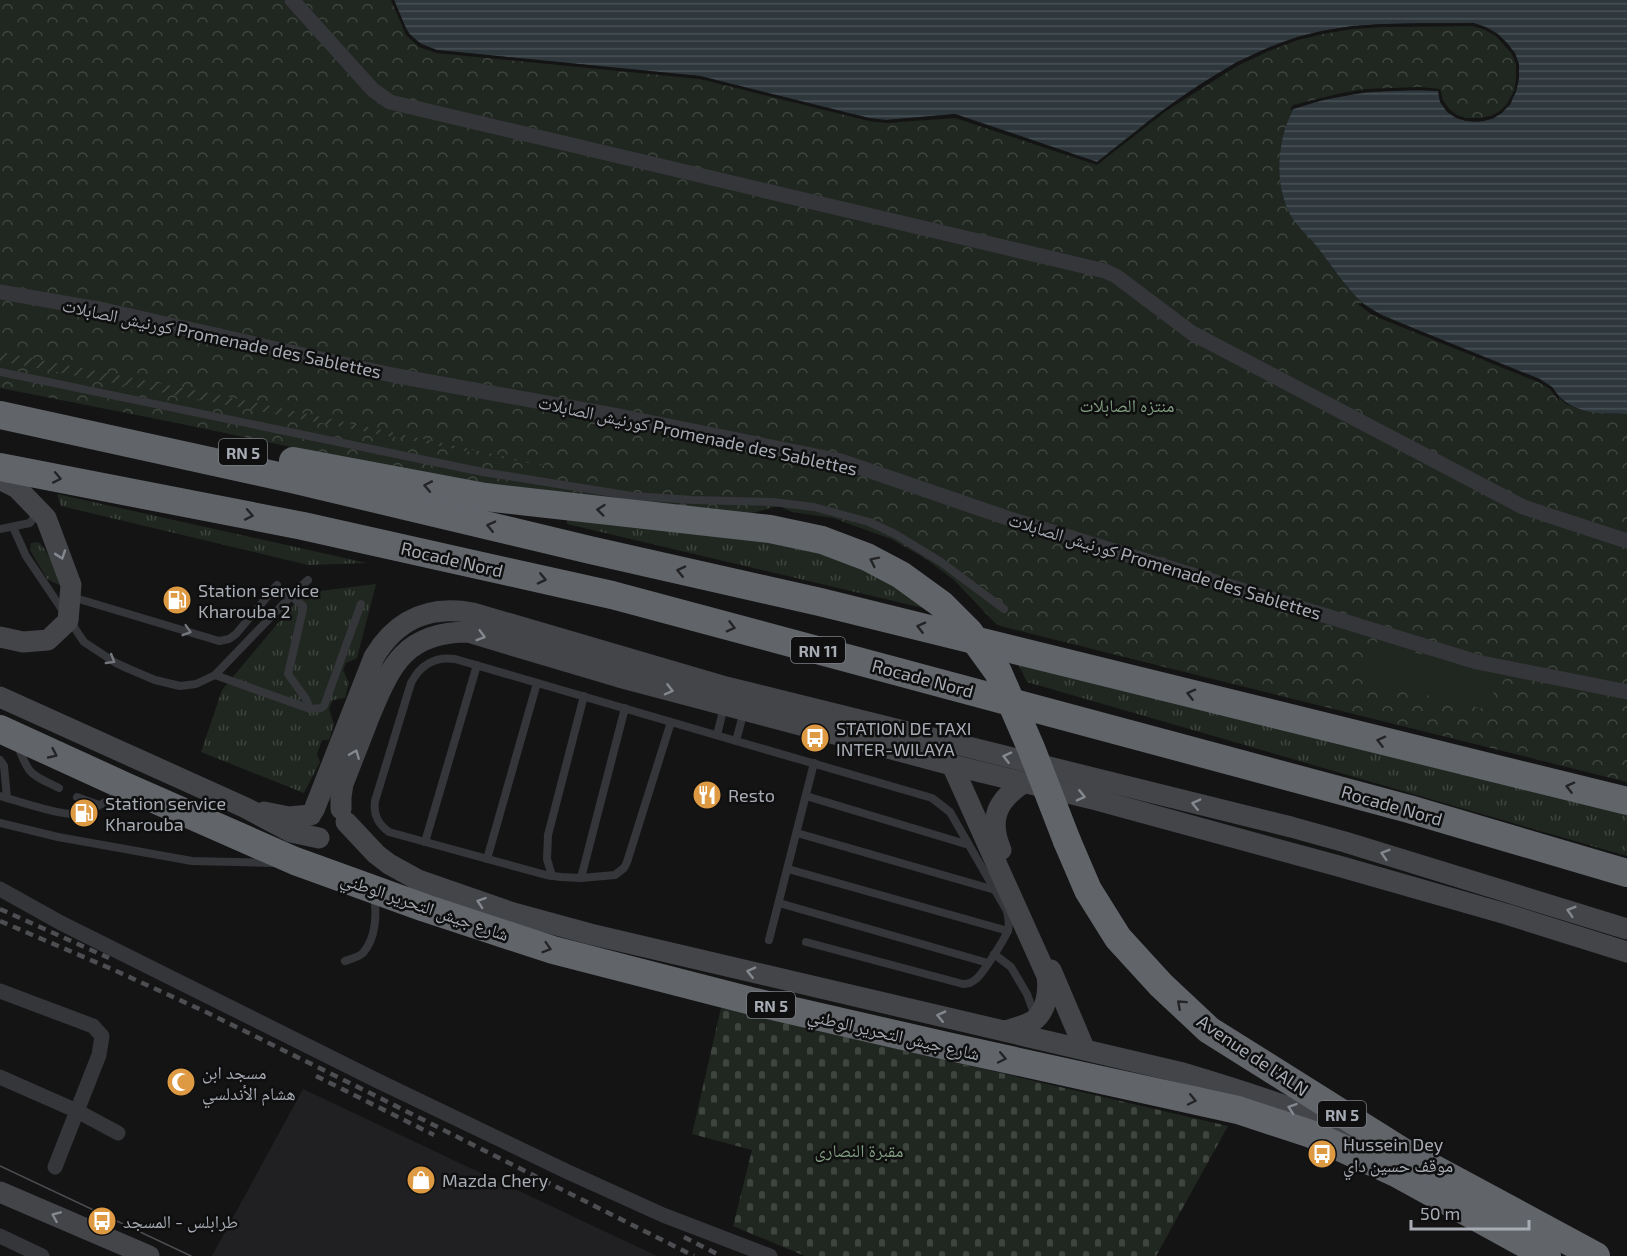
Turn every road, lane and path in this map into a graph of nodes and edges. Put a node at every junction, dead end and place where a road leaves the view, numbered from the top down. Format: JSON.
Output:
{"nodes":[{"id":1,"x":292,"y":0,"type":"edge"},
{"id":2,"x":0,"y":291,"type":"edge"},
{"id":3,"x":0,"y":372,"type":"edge"},
{"id":4,"x":0,"y":413,"type":"edge"},
{"id":5,"x":0,"y":467,"type":"edge"},
{"id":6,"x":0,"y":479,"type":"edge"},
{"id":7,"x":39,"y":509,"type":"junction"},
{"id":8,"x":13,"y":527,"type":"junction"},
{"id":9,"x":0,"y":529,"type":"edge"},
{"id":10,"x":1627,"y":541,"type":"edge"},
{"id":11,"x":308,"y":580,"type":"dead end"},
{"id":12,"x":71,"y":596,"type":"junction"},
{"id":13,"x":291,"y":596,"type":"junction"},
{"id":14,"x":361,"y":604,"type":"dead end"},
{"id":15,"x":1004,"y":609,"type":"dead end"},
{"id":16,"x":68,"y":621,"type":"junction"},
{"id":17,"x":0,"y":637,"type":"edge"},
{"id":18,"x":477,"y":665,"type":"junction"},
{"id":19,"x":215,"y":675,"type":"junction"},
{"id":20,"x":537,"y":683,"type":"junction"},
{"id":21,"x":1627,"y":692,"type":"edge"},
{"id":22,"x":584,"y":696,"type":"junction"},
{"id":23,"x":0,"y":697,"type":"edge"},
{"id":24,"x":734,"y":707,"type":"junction"},
{"id":25,"x":625,"y":708,"type":"junction"},
{"id":26,"x":310,"y":709,"type":"junction"},
{"id":27,"x":671,"y":722,"type":"junction"},
{"id":28,"x":7,"y":733,"type":"edge"},
{"id":29,"x":717,"y":735,"type":"junction"},
{"id":30,"x":736,"y":741,"type":"junction"},
{"id":31,"x":0,"y":760,"type":"edge"},
{"id":32,"x":814,"y":763,"type":"junction"},
{"id":33,"x":952,"y":765,"type":"junction"},
{"id":34,"x":1023,"y":783,"type":"junction"},
{"id":35,"x":59,"y":788,"type":"dead end"},
{"id":36,"x":129,"y":789,"type":"junction"},
{"id":37,"x":806,"y":796,"type":"junction"},
{"id":38,"x":3,"y":797,"type":"edge"},
{"id":39,"x":77,"y":797,"type":"dead end"},
{"id":40,"x":1627,"y":801,"type":"edge"},
{"id":41,"x":99,"y":805,"type":"junction"},
{"id":42,"x":246,"y":808,"type":"junction"},
{"id":43,"x":313,"y":813,"type":"junction"},
{"id":44,"x":344,"y":816,"type":"junction"},
{"id":45,"x":0,"y":823,"type":"edge"},
{"id":46,"x":797,"y":832,"type":"junction"},
{"id":47,"x":319,"y":838,"type":"junction"},
{"id":48,"x":425,"y":842,"type":"junction"},
{"id":49,"x":969,"y":845,"type":"junction"},
{"id":50,"x":487,"y":859,"type":"junction"},
{"id":51,"x":295,"y":861,"type":"junction"},
{"id":52,"x":788,"y":868,"type":"junction"},
{"id":53,"x":1627,"y":873,"type":"edge"},
{"id":54,"x":552,"y":876,"type":"junction"},
{"id":55,"x":581,"y":878,"type":"junction"},
{"id":56,"x":373,"y":888,"type":"junction"},
{"id":57,"x":0,"y":889,"type":"edge"},
{"id":58,"x":995,"y":890,"type":"junction"},
{"id":59,"x":779,"y":903,"type":"junction"},
{"id":60,"x":1627,"y":929,"type":"edge"},
{"id":61,"x":1008,"y":931,"type":"junction"},
{"id":62,"x":769,"y":940,"type":"dead end"},
{"id":63,"x":806,"y":942,"type":"dead end"},
{"id":64,"x":1627,"y":952,"type":"edge"},
{"id":65,"x":994,"y":954,"type":"junction"},
{"id":66,"x":345,"y":961,"type":"dead end"},
{"id":67,"x":988,"y":963,"type":"junction"},
{"id":68,"x":0,"y":991,"type":"edge"},
{"id":69,"x":1036,"y":1018,"type":"junction"},
{"id":70,"x":1005,"y":1031,"type":"junction"},
{"id":71,"x":1085,"y":1050,"type":"junction"},
{"id":72,"x":0,"y":1077,"type":"edge"},
{"id":73,"x":78,"y":1112,"type":"junction"},
{"id":74,"x":118,"y":1133,"type":"dead end"},
{"id":75,"x":1404,"y":1154,"type":"junction"},
{"id":76,"x":55,"y":1167,"type":"dead end"},
{"id":77,"x":0,"y":1192,"type":"edge"},
{"id":78,"x":0,"y":1236,"type":"edge"},
{"id":79,"x":42,"y":1256,"type":"edge"},
{"id":80,"x":149,"y":1256,"type":"edge"},
{"id":81,"x":770,"y":1256,"type":"edge"},
{"id":82,"x":1547,"y":1256,"type":"edge"},
{"id":83,"x":1596,"y":1256,"type":"edge"}],
"edges":[{"from":1,"to":10,"type":"street"},
{"from":2,"to":21,"type":"street","name":"كورنيش الصابلات Promenade des Sablettes"},
{"from":3,"to":15,"type":"lane"},
{"from":40,"to":4,"type":"highway","one_way":true},
{"from":75,"to":4,"type":"highway","name":"Avenue de l'ALN","number":"RN 5","one_way":true,"bridge":true},
{"from":5,"to":53,"type":"highway","name":"Rocade Nord","number":"RN 11","one_way":true},
{"from":6,"to":7,"type":"street"},
{"from":7,"to":8,"type":"lane"},
{"from":7,"to":12,"type":"street","one_way":true},
{"from":8,"to":9,"type":"lane"},
{"from":8,"to":16,"type":"lane"},
{"from":11,"to":13,"type":"lane"},
{"from":12,"to":13,"type":"lane","one_way":true},
{"from":12,"to":16,"type":"street"},
{"from":13,"to":19,"type":"lane"},
{"from":13,"to":26,"type":"lane"},
{"from":14,"to":26,"type":"lane"},
{"from":16,"to":17,"type":"street"},
{"from":16,"to":19,"type":"lane","one_way":true},
{"from":18,"to":20,"type":"lane"},
{"from":18,"to":48,"type":"lane"},
{"from":18,"to":48,"type":"lane"},
{"from":19,"to":26,"type":"lane"},
{"from":20,"to":22,"type":"lane"},
{"from":20,"to":50,"type":"lane"},
{"from":22,"to":25,"type":"lane"},
{"from":22,"to":54,"type":"lane"},
{"from":23,"to":42,"type":"street"},
{"from":24,"to":29,"type":"lane"},
{"from":24,"to":30,"type":"lane"},
{"from":24,"to":33,"type":"street"},
{"from":44,"to":24,"type":"street","one_way":true},
{"from":25,"to":27,"type":"lane"},
{"from":25,"to":55,"type":"lane"},
{"from":27,"to":29,"type":"lane"},
{"from":27,"to":55,"type":"lane"},
{"from":28,"to":35,"type":"lane"},
{"from":28,"to":36,"type":"highway","name":"شارع جيش التحرير الوطني","number":"RN 5","one_way":true},
{"from":29,"to":30,"type":"lane"},
{"from":30,"to":32,"type":"lane"},
{"from":31,"to":38,"type":"lane"},
{"from":32,"to":37,"type":"lane"},
{"from":32,"to":49,"type":"lane"},
{"from":33,"to":34,"type":"street"},
{"from":33,"to":69,"type":"street"},
{"from":34,"to":64,"type":"street","one_way":true},
{"from":34,"to":71,"type":"street"},
{"from":36,"to":41,"type":"lane"},
{"from":36,"to":51,"type":"highway","name":"شارع جيش التحرير الوطني","number":"RN 5"},
{"from":37,"to":46,"type":"lane"},
{"from":37,"to":49,"type":"lane"},
{"from":38,"to":41,"type":"lane"},
{"from":39,"to":41,"type":"lane"},
{"from":42,"to":43,"type":"street"},
{"from":42,"to":47,"type":"street"},
{"from":43,"to":44,"type":"street"},
{"from":43,"to":47,"type":"street"},
{"from":60,"to":43,"type":"street","one_way":true},
{"from":44,"to":47,"type":"street"},
{"from":70,"to":44,"type":"street","one_way":true},
{"from":45,"to":51,"type":"lane"},
{"from":46,"to":52,"type":"lane"},
{"from":46,"to":58,"type":"lane"},
{"from":48,"to":50,"type":"lane"},
{"from":49,"to":58,"type":"lane"},
{"from":50,"to":54,"type":"lane"},
{"from":51,"to":56,"type":"highway","name":"شارع جيش التحرير الوطني","number":"RN 5"},
{"from":52,"to":59,"type":"lane"},
{"from":52,"to":61,"type":"lane"},
{"from":54,"to":55,"type":"lane"},
{"from":56,"to":66,"type":"lane"},
{"from":56,"to":82,"type":"highway","name":"شارع جيش التحرير الوطني","number":"RN 5","one_way":true},
{"from":57,"to":81,"type":"street"},
{"from":58,"to":61,"type":"lane"},
{"from":59,"to":62,"type":"lane"},
{"from":59,"to":67,"type":"lane"},
{"from":61,"to":65,"type":"lane"},
{"from":63,"to":67,"type":"lane"},
{"from":65,"to":67,"type":"lane"},
{"from":65,"to":69,"type":"lane"},
{"from":68,"to":73,"type":"street"},
{"from":69,"to":70,"type":"street"},
{"from":70,"to":71,"type":"street"},
{"from":75,"to":71,"type":"street","one_way":true},
{"from":72,"to":73,"type":"street"},
{"from":73,"to":74,"type":"street"},
{"from":73,"to":76,"type":"street"},
{"from":75,"to":83,"type":"highway","name":"Avenue de l'ALN","number":"RN 5"},
{"from":80,"to":77,"type":"street","one_way":true},
{"from":78,"to":79,"type":"street"}]}
